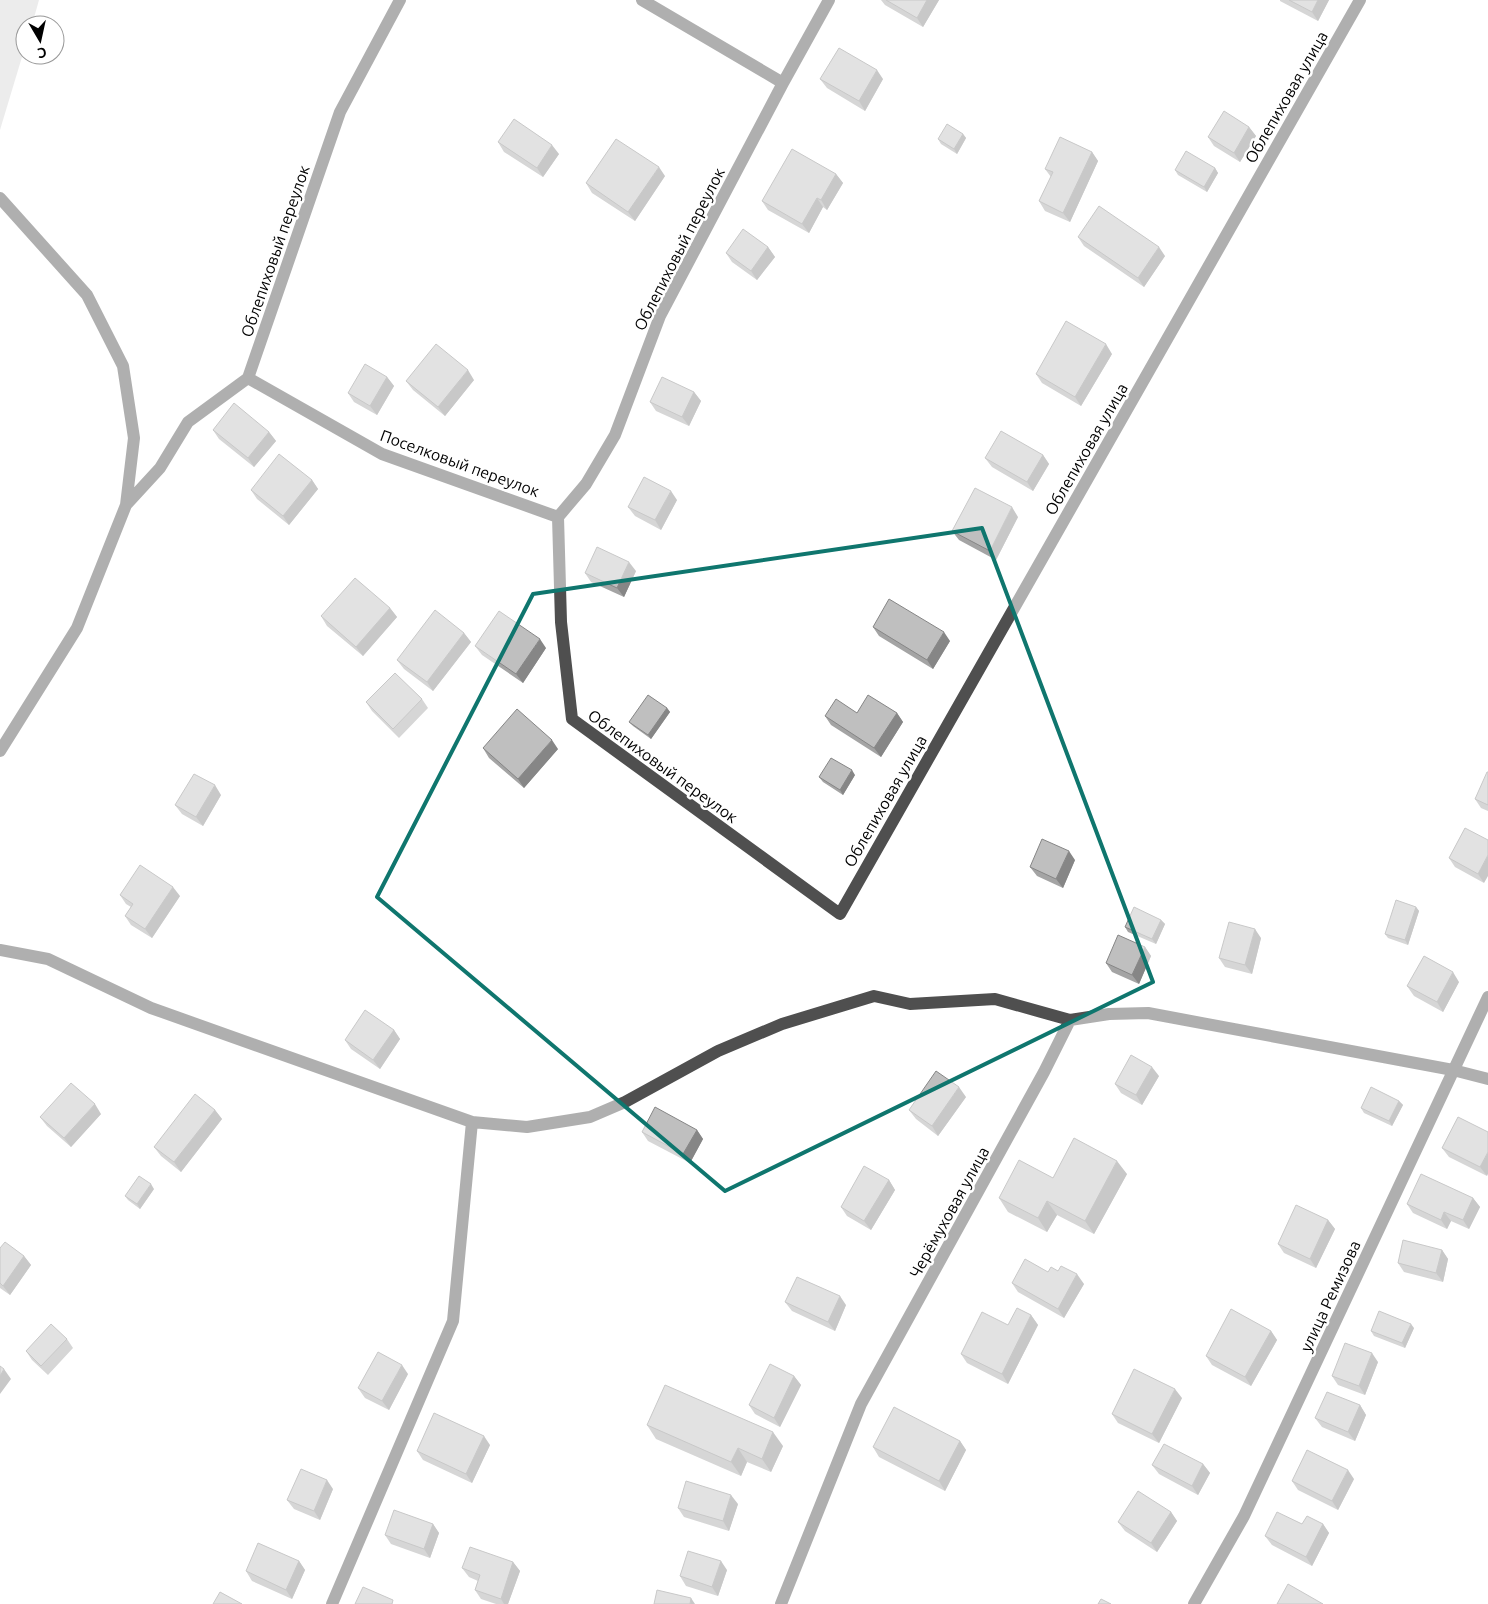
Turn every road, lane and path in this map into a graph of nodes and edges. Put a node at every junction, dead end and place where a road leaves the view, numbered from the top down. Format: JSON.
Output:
{"nodes":[{"id":1,"x":400,"y":0,"type":"edge"},
{"id":2,"x":642,"y":0,"type":"edge"},
{"id":3,"x":828,"y":0,"type":"edge"},
{"id":4,"x":1360,"y":0,"type":"edge"},
{"id":5,"x":783,"y":83,"type":"junction"},
{"id":6,"x":0,"y":198,"type":"edge"},
{"id":7,"x":248,"y":378,"type":"junction"},
{"id":8,"x":126,"y":505,"type":"junction"},
{"id":9,"x":558,"y":517,"type":"junction"},
{"id":10,"x":0,"y":751,"type":"edge"},
{"id":11,"x":840,"y":914,"type":"joint"},
{"id":12,"x":0,"y":950,"type":"edge"},
{"id":13,"x":1488,"y":997,"type":"edge"},
{"id":14,"x":1070,"y":1020,"type":"junction"},
{"id":15,"x":1453,"y":1070,"type":"junction"},
{"id":16,"x":1488,"y":1079,"type":"edge"},
{"id":17,"x":472,"y":1122,"type":"junction"},
{"id":18,"x":332,"y":1604,"type":"edge"},
{"id":19,"x":781,"y":1604,"type":"edge"},
{"id":20,"x":1194,"y":1604,"type":"edge"}],
"edges":[{"from":1,"to":7,"type":"street","name":"Облепиховый переулок"},
{"from":2,"to":5,"type":"street"},
{"from":3,"to":5,"type":"street","name":"Облепиховый переулок"},
{"from":4,"to":11,"type":"street","name":"Облепиховая улица"},
{"from":5,"to":9,"type":"street","name":"Облепиховый переулок"},
{"from":6,"to":8,"type":"street"},
{"from":7,"to":8,"type":"street"},
{"from":7,"to":9,"type":"street","name":"Поселковый переулок"},
{"from":8,"to":10,"type":"street"},
{"from":9,"to":11,"type":"street","name":"Облепиховый переулок"},
{"from":12,"to":17,"type":"street"},
{"from":13,"to":15,"type":"street","name":"улица Ремизова"},
{"from":14,"to":15,"type":"street"},
{"from":14,"to":17,"type":"street"},
{"from":14,"to":19,"type":"street","name":"Черёмуховая улица"},
{"from":15,"to":16,"type":"street"},
{"from":15,"to":20,"type":"street","name":"улица Ремизова"},
{"from":17,"to":18,"type":"street"}]}
